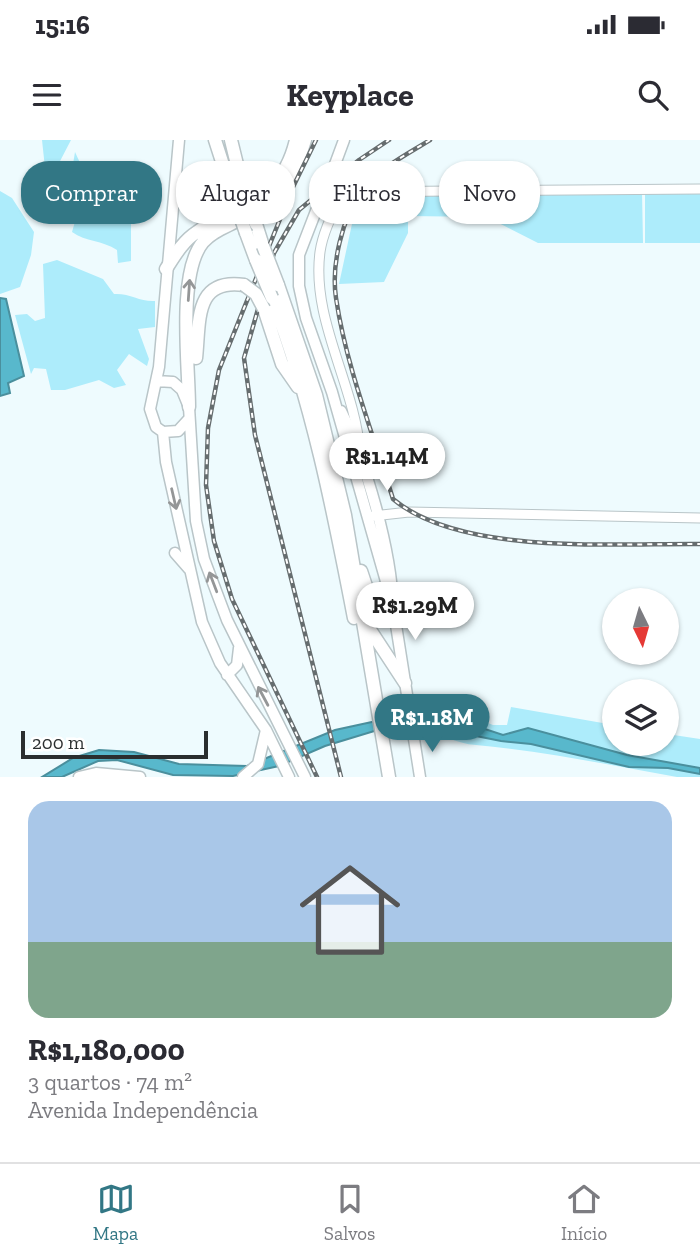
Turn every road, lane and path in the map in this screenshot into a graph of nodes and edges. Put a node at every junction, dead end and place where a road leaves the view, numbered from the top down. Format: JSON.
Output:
{"nodes":[{"id":1,"x":179,"y":140,"type":"edge"},
{"id":2,"x":215,"y":140,"type":"edge"},
{"id":3,"x":232,"y":140,"type":"edge"},
{"id":4,"x":296,"y":140,"type":"edge"},
{"id":5,"x":305,"y":140,"type":"edge"},
{"id":6,"x":344,"y":140,"type":"edge"},
{"id":7,"x":224,"y":161,"type":"edge"},
{"id":8,"x":236,"y":161,"type":"edge"},
{"id":9,"x":700,"y":189,"type":"edge"},
{"id":10,"x":250,"y":224,"type":"edge"},
{"id":11,"x":251,"y":228,"type":"junction"},
{"id":12,"x":166,"y":269,"type":"junction"},
{"id":13,"x":156,"y":381,"type":"junction"},
{"id":14,"x":307,"y":402,"type":"junction"},
{"id":15,"x":189,"y":412,"type":"junction"},
{"id":16,"x":163,"y":432,"type":"junction"},
{"id":17,"x":357,"y":469,"type":"junction"},
{"id":18,"x":373,"y":516,"type":"junction"},
{"id":19,"x":700,"y":518,"type":"edge"},
{"id":20,"x":349,"y":536,"type":"junction"},
{"id":21,"x":175,"y":553,"type":"dead end"},
{"id":22,"x":191,"y":572,"type":"junction"},
{"id":23,"x":385,"y":586,"type":"junction"},
{"id":24,"x":393,"y":606,"type":"junction"},
{"id":25,"x":362,"y":618,"type":"junction"},
{"id":26,"x":239,"y":645,"type":"junction"},
{"id":27,"x":228,"y":675,"type":"junction"},
{"id":28,"x":405,"y":684,"type":"junction"},
{"id":29,"x":374,"y":708,"type":"junction"},
{"id":30,"x":266,"y":730,"type":"junction"},
{"id":31,"x":380,"y":744,"type":"junction"},
{"id":32,"x":297,"y":774,"type":"edge"},
{"id":33,"x":79,"y":777,"type":"edge"},
{"id":34,"x":140,"y":777,"type":"edge"},
{"id":35,"x":243,"y":777,"type":"edge"},
{"id":36,"x":382,"y":777,"type":"edge"},
{"id":37,"x":389,"y":777,"type":"edge"},
{"id":38,"x":420,"y":777,"type":"edge"}],
"edges":[{"from":1,"to":12,"type":"main road"},
{"from":2,"to":7,"type":"highway"},
{"from":3,"to":8,"type":"highway"},
{"from":4,"to":12,"type":"highway"},
{"from":15,"to":5,"type":"highway","one_way":true},
{"from":6,"to":17,"type":"main road","bridge":true},
{"from":9,"to":17,"type":"street"},
{"from":10,"to":11,"type":"highway","bridge":true},
{"from":11,"to":14,"type":"highway","bridge":true},
{"from":11,"to":20,"type":"highway","bridge":true},
{"from":12,"to":13,"type":"main road"},
{"from":13,"to":15,"type":"main road"},
{"from":13,"to":16,"type":"main road"},
{"from":14,"to":15,"type":"highway","bridge":true},
{"from":14,"to":29,"type":"highway"},
{"from":15,"to":16,"type":"main road"},
{"from":26,"to":15,"type":"main road","one_way":true},
{"from":16,"to":22,"type":"main road","one_way":true},
{"from":17,"to":18,"type":"main road"},
{"from":18,"to":19,"type":"street"},
{"from":18,"to":23,"type":"main road"},
{"from":18,"to":24,"type":"main road"},
{"from":20,"to":23,"type":"highway"},
{"from":20,"to":25,"type":"highway"},
{"from":21,"to":22,"type":"main road"},
{"from":22,"to":27,"type":"main road"},
{"from":23,"to":24,"type":"main road"},
{"from":24,"to":28,"type":"main road"},
{"from":25,"to":28,"type":"highway"},
{"from":25,"to":29,"type":"highway"},
{"from":26,"to":27,"type":"main road"},
{"from":32,"to":26,"type":"main road","one_way":true},
{"from":27,"to":30,"type":"main road"},
{"from":28,"to":38,"type":"main road"},
{"from":29,"to":31,"type":"highway"},
{"from":30,"to":32,"type":"main road"},
{"from":30,"to":35,"type":"main road"},
{"from":31,"to":36,"type":"highway"},
{"from":31,"to":37,"type":"highway"},
{"from":33,"to":34,"type":"main road"}]}
